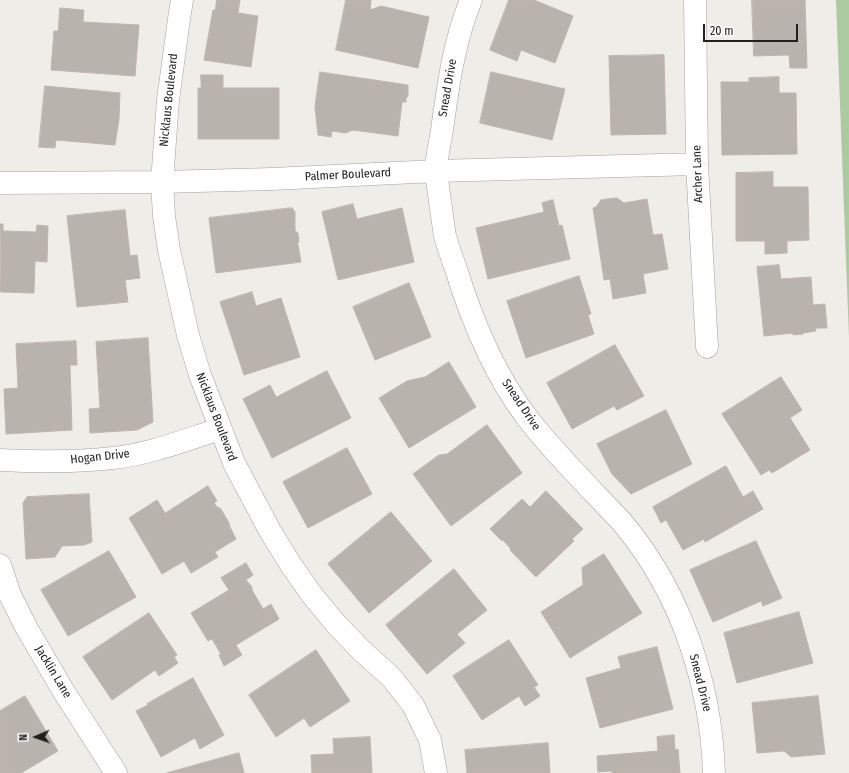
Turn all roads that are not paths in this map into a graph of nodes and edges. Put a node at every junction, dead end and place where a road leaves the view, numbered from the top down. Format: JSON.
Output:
{"nodes":[{"id":1,"x":182,"y":0,"type":"edge"},
{"id":2,"x":471,"y":0,"type":"edge"},
{"id":3,"x":695,"y":0,"type":"edge"},
{"id":4,"x":697,"y":164,"type":"junction"},
{"id":5,"x":436,"y":171,"type":"junction"},
{"id":6,"x":162,"y":182,"type":"junction"},
{"id":7,"x":0,"y":183,"type":"edge"},
{"id":8,"x":707,"y":347,"type":"dead end"},
{"id":9,"x":220,"y":429,"type":"junction"},
{"id":10,"x":0,"y":460,"type":"edge"},
{"id":11,"x":0,"y":565,"type":"edge"},
{"id":12,"x":116,"y":773,"type":"edge"},
{"id":13,"x":436,"y":773,"type":"edge"},
{"id":14,"x":714,"y":773,"type":"edge"}],
"edges":[{"from":1,"to":6,"type":"street","name":"Nicklaus Boulevard"},
{"from":2,"to":5,"type":"street","name":"Snead Drive"},
{"from":3,"to":4,"type":"street","name":"Archer Lane"},
{"from":4,"to":5,"type":"street","name":"Palmer Boulevard"},
{"from":4,"to":8,"type":"street","name":"Archer Lane"},
{"from":5,"to":6,"type":"street","name":"Palmer Boulevard"},
{"from":5,"to":14,"type":"street","name":"Snead Drive"},
{"from":6,"to":7,"type":"street","name":"Palmer Boulevard"},
{"from":6,"to":9,"type":"street","name":"Nicklaus Boulevard"},
{"from":9,"to":10,"type":"street","name":"Hogan Drive"},
{"from":9,"to":13,"type":"street","name":"Nicklaus Boulevard"},
{"from":11,"to":12,"type":"street","name":"Jacklin Lane"}]}
